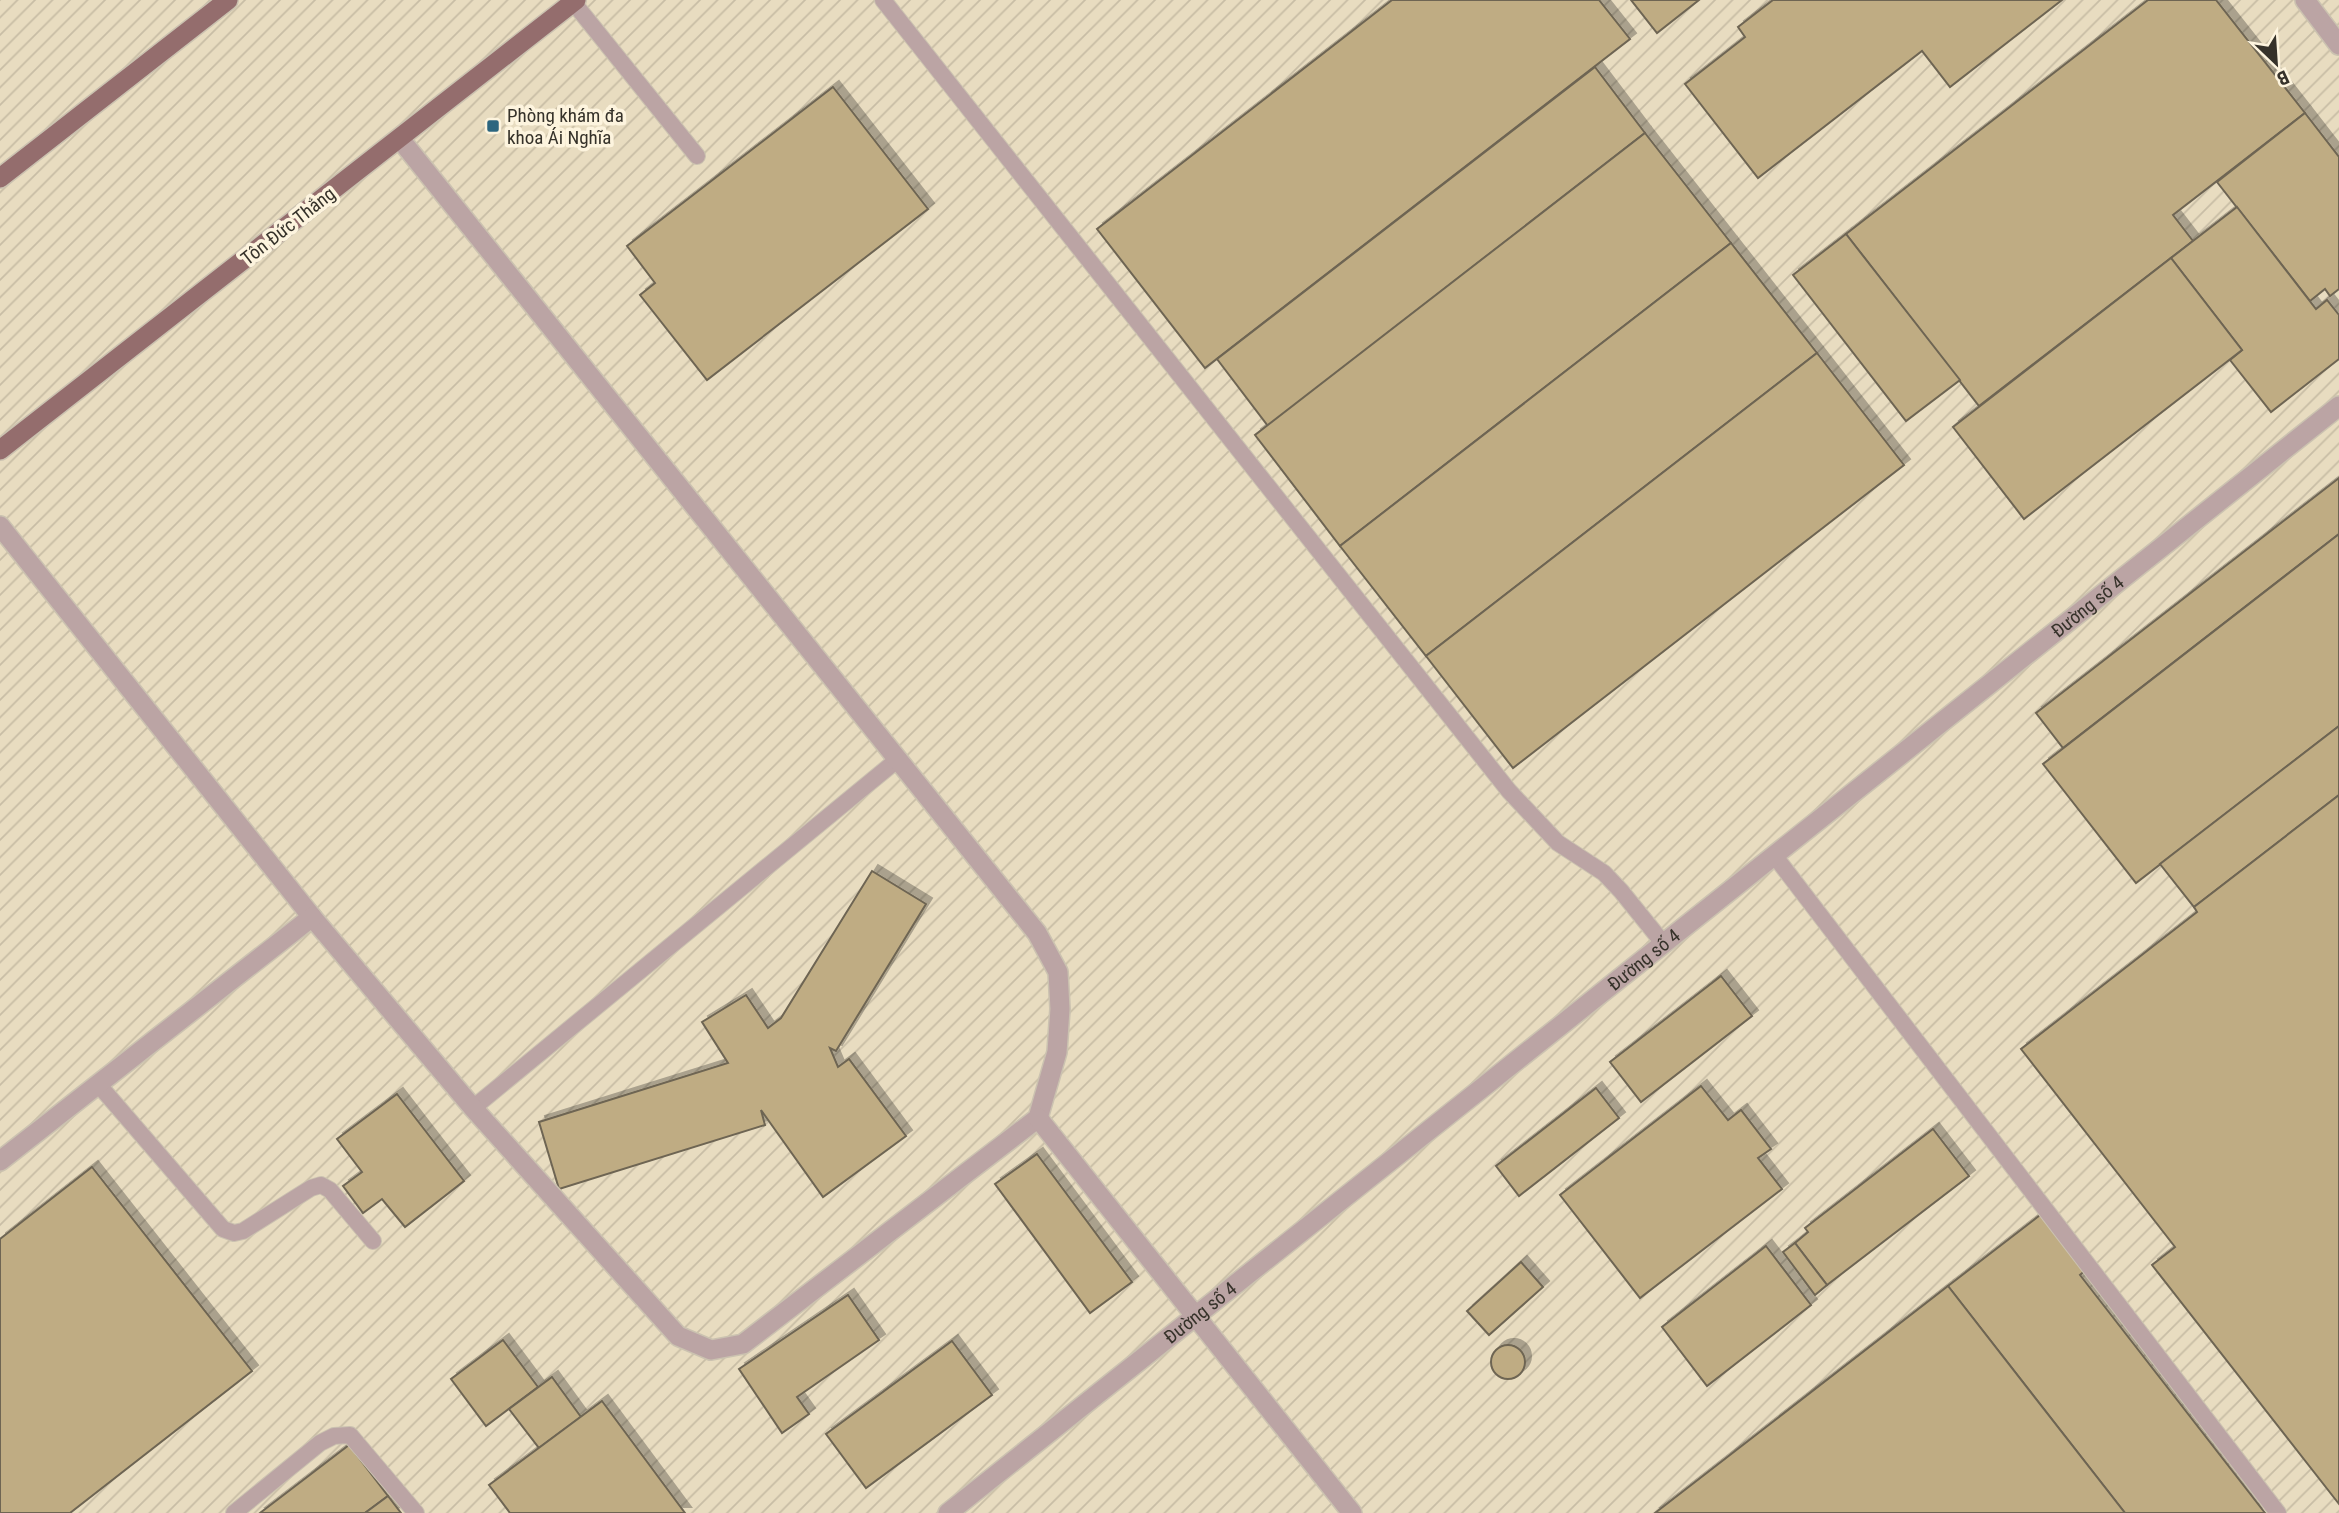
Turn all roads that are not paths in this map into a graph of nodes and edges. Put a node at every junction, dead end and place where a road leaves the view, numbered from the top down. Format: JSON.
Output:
{"nodes":[{"id":1,"x":228,"y":0,"type":"edge"},
{"id":2,"x":883,"y":0,"type":"edge"},
{"id":3,"x":2305,"y":0,"type":"edge"},
{"id":4,"x":574,"y":1,"type":"edge"},
{"id":5,"x":2339,"y":45,"type":"edge"},
{"id":6,"x":400,"y":139,"type":"junction"},
{"id":7,"x":697,"y":156,"type":"dead end"},
{"id":8,"x":0,"y":178,"type":"edge"},
{"id":9,"x":2339,"y":406,"type":"edge"},
{"id":10,"x":0,"y":450,"type":"edge"},
{"id":11,"x":0,"y":526,"type":"edge"},
{"id":12,"x":897,"y":760,"type":"junction"},
{"id":13,"x":1774,"y":855,"type":"junction"},
{"id":14,"x":312,"y":917,"type":"junction"},
{"id":15,"x":1663,"y":943,"type":"junction"},
{"id":16,"x":98,"y":1084,"type":"junction"},
{"id":17,"x":473,"y":1108,"type":"junction"},
{"id":18,"x":1038,"y":1118,"type":"junction"},
{"id":19,"x":0,"y":1161,"type":"edge"},
{"id":20,"x":373,"y":1241,"type":"dead end"},
{"id":21,"x":1198,"y":1316,"type":"junction"},
{"id":22,"x":234,"y":1513,"type":"edge"},
{"id":23,"x":416,"y":1513,"type":"edge"},
{"id":24,"x":948,"y":1513,"type":"edge"},
{"id":25,"x":1352,"y":1513,"type":"edge"},
{"id":26,"x":2278,"y":1513,"type":"edge"}],
"edges":[{"from":1,"to":8,"type":"main road"},
{"from":2,"to":15,"type":"lane"},
{"from":3,"to":5,"type":"street"},
{"from":4,"to":6,"type":"main road","name":"Tôn Đức Thắng"},
{"from":4,"to":7,"type":"lane"},
{"from":6,"to":10,"type":"main road","name":"Tôn Đức Thắng"},
{"from":6,"to":12,"type":"street"},
{"from":9,"to":13,"type":"street","name":"Đường số 4"},
{"from":11,"to":14,"type":"street"},
{"from":12,"to":17,"type":"lane"},
{"from":12,"to":18,"type":"street"},
{"from":13,"to":15,"type":"street","name":"Đường số 4"},
{"from":13,"to":26,"type":"lane"},
{"from":14,"to":16,"type":"street"},
{"from":14,"to":17,"type":"street"},
{"from":15,"to":21,"type":"street","name":"Đường số 4"},
{"from":16,"to":19,"type":"street"},
{"from":16,"to":20,"type":"lane"},
{"from":17,"to":18,"type":"street"},
{"from":18,"to":21,"type":"street"},
{"from":21,"to":24,"type":"street","name":"Đường số 4"},
{"from":21,"to":25,"type":"street"},
{"from":22,"to":23,"type":"lane"}]}
